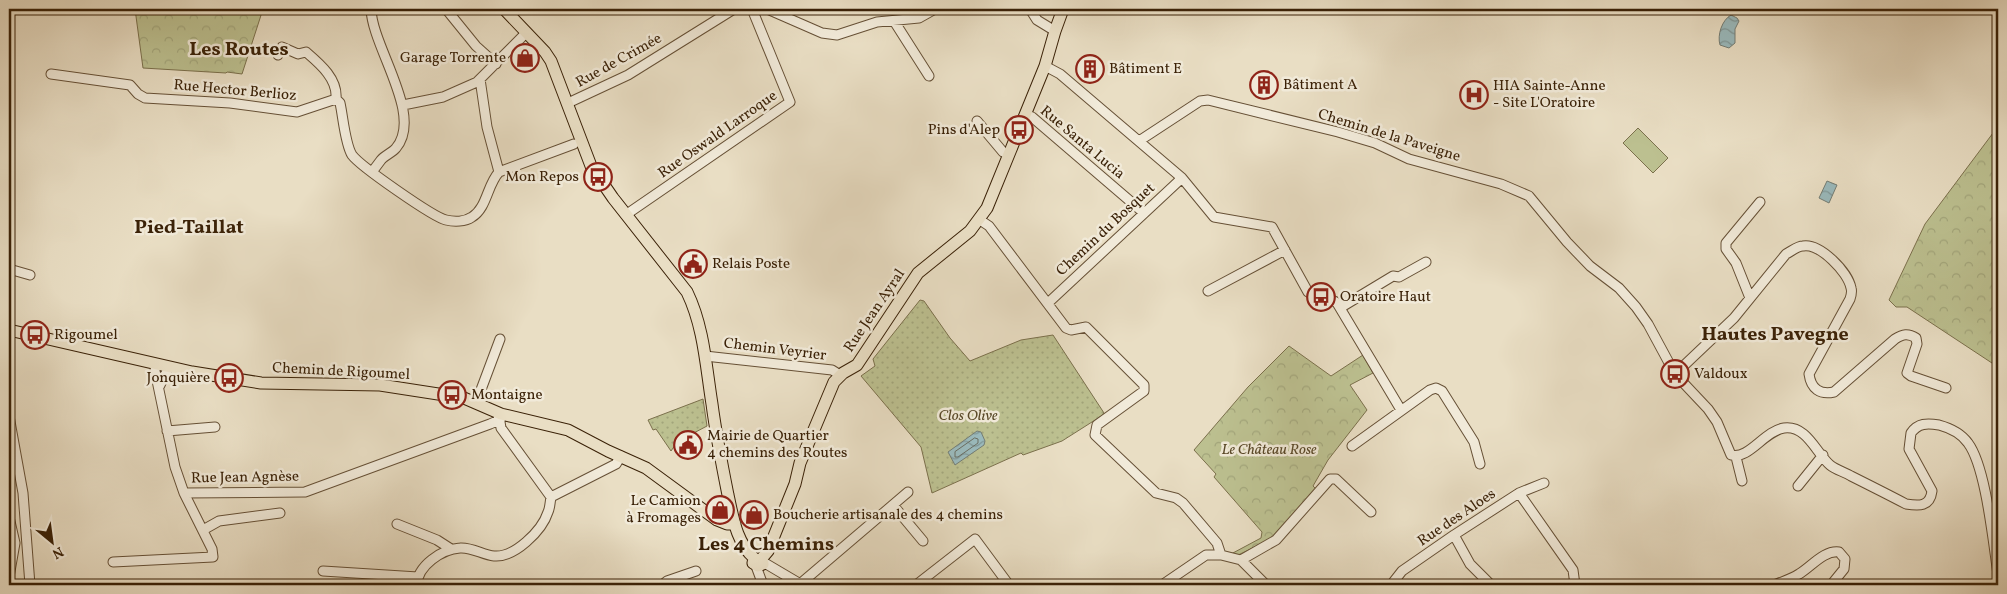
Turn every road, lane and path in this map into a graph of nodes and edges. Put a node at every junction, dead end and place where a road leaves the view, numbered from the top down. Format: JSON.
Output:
{"nodes":[{"id":1,"x":371,"y":9,"type":"edge"},
{"id":2,"x":446,"y":9,"type":"edge"},
{"id":3,"x":504,"y":9,"type":"edge"},
{"id":4,"x":734,"y":9,"type":"edge"},
{"id":5,"x":752,"y":9,"type":"edge"},
{"id":6,"x":767,"y":9,"type":"edge"},
{"id":7,"x":935,"y":9,"type":"edge"},
{"id":8,"x":1030,"y":9,"type":"edge"},
{"id":9,"x":1063,"y":9,"type":"edge"},
{"id":10,"x":894,"y":21,"type":"junction"},
{"id":11,"x":1055,"y":31,"type":"junction"},
{"id":12,"x":526,"y":33,"type":"junction"},
{"id":13,"x":278,"y":55,"type":"dead end"},
{"id":14,"x":496,"y":64,"type":"junction"},
{"id":15,"x":1046,"y":66,"type":"junction"},
{"id":16,"x":51,"y":74,"type":"dead end"},
{"id":17,"x":929,"y":76,"type":"dead end"},
{"id":18,"x":480,"y":79,"type":"junction"},
{"id":19,"x":336,"y":99,"type":"junction"},
{"id":20,"x":568,"y":103,"type":"junction"},
{"id":21,"x":402,"y":105,"type":"junction"},
{"id":22,"x":1025,"y":114,"type":"junction"},
{"id":23,"x":976,"y":121,"type":"dead end"},
{"id":24,"x":1139,"y":140,"type":"junction"},
{"id":25,"x":574,"y":144,"type":"dead end"},
{"id":26,"x":1009,"y":154,"type":"junction"},
{"id":27,"x":372,"y":172,"type":"junction"},
{"id":28,"x":499,"y":172,"type":"junction"},
{"id":29,"x":1182,"y":178,"type":"junction"},
{"id":30,"x":1760,"y":202,"type":"dead end"},
{"id":31,"x":1144,"y":213,"type":"junction"},
{"id":32,"x":627,"y":214,"type":"junction"},
{"id":33,"x":980,"y":220,"type":"junction"},
{"id":34,"x":1285,"y":250,"type":"junction"},
{"id":35,"x":1426,"y":262,"type":"dead end"},
{"id":36,"x":9,"y":269,"type":"edge"},
{"id":37,"x":30,"y":275,"type":"dead end"},
{"id":38,"x":1208,"y":290,"type":"dead end"},
{"id":39,"x":1750,"y":298,"type":"junction"},
{"id":40,"x":1048,"y":303,"type":"junction"},
{"id":41,"x":1340,"y":308,"type":"junction"},
{"id":42,"x":9,"y":330,"type":"edge"},
{"id":43,"x":500,"y":339,"type":"dead end"},
{"id":44,"x":705,"y":356,"type":"junction"},
{"id":45,"x":156,"y":364,"type":"junction"},
{"id":46,"x":169,"y":367,"type":"junction"},
{"id":47,"x":1675,"y":374,"type":"junction"},
{"id":48,"x":840,"y":375,"type":"junction"},
{"id":49,"x":159,"y":387,"type":"junction"},
{"id":50,"x":1946,"y":388,"type":"dead end"},
{"id":51,"x":476,"y":403,"type":"junction"},
{"id":52,"x":1401,"y":410,"type":"junction"},
{"id":53,"x":501,"y":414,"type":"junction"},
{"id":54,"x":9,"y":416,"type":"edge"},
{"id":55,"x":215,"y":427,"type":"dead end"},
{"id":56,"x":167,"y":432,"type":"junction"},
{"id":57,"x":1352,"y":446,"type":"dead end"},
{"id":58,"x":1823,"y":455,"type":"junction"},
{"id":59,"x":621,"y":456,"type":"junction"},
{"id":60,"x":1736,"y":457,"type":"junction"},
{"id":61,"x":1480,"y":464,"type":"dead end"},
{"id":62,"x":1742,"y":480,"type":"dead end"},
{"id":63,"x":1544,"y":483,"type":"dead end"},
{"id":64,"x":1798,"y":486,"type":"dead end"},
{"id":65,"x":908,"y":492,"type":"dead end"},
{"id":66,"x":184,"y":493,"type":"junction"},
{"id":67,"x":1519,"y":493,"type":"junction"},
{"id":68,"x":551,"y":497,"type":"junction"},
{"id":69,"x":893,"y":505,"type":"junction"},
{"id":70,"x":1371,"y":512,"type":"dead end"},
{"id":71,"x":280,"y":513,"type":"dead end"},
{"id":72,"x":9,"y":517,"type":"edge"},
{"id":73,"x":397,"y":524,"type":"dead end"},
{"id":74,"x":735,"y":524,"type":"junction"},
{"id":75,"x":203,"y":530,"type":"junction"},
{"id":76,"x":1454,"y":535,"type":"junction"},
{"id":77,"x":923,"y":541,"type":"dead end"},
{"id":78,"x":451,"y":549,"type":"junction"},
{"id":79,"x":1220,"y":554,"type":"junction"},
{"id":80,"x":1241,"y":560,"type":"junction"},
{"id":81,"x":759,"y":561,"type":"junction"},
{"id":82,"x":113,"y":562,"type":"dead end"},
{"id":83,"x":696,"y":571,"type":"dead end"},
{"id":84,"x":323,"y":572,"type":"dead end"},
{"id":85,"x":1998,"y":574,"type":"edge"},
{"id":86,"x":9,"y":576,"type":"edge"},
{"id":87,"x":418,"y":581,"type":"edge"},
{"id":88,"x":1490,"y":584,"type":"dead end"},
{"id":89,"x":30,"y":585,"type":"edge"},
{"id":90,"x":662,"y":585,"type":"edge"},
{"id":91,"x":763,"y":585,"type":"edge"},
{"id":92,"x":801,"y":585,"type":"edge"},
{"id":93,"x":916,"y":585,"type":"edge"},
{"id":94,"x":1009,"y":585,"type":"edge"},
{"id":95,"x":1162,"y":585,"type":"edge"},
{"id":96,"x":1266,"y":585,"type":"edge"},
{"id":97,"x":1391,"y":585,"type":"edge"},
{"id":98,"x":1574,"y":585,"type":"edge"},
{"id":99,"x":1774,"y":585,"type":"edge"},
{"id":100,"x":1831,"y":585,"type":"edge"}],
"edges":[{"from":1,"to":21,"type":"street"},
{"from":2,"to":14,"type":"street"},
{"from":3,"to":12,"type":"main road"},
{"from":4,"to":20,"type":"street","name":"Rue de Crimée"},
{"from":5,"to":32,"type":"street","name":"Rue Oswald Larroque"},
{"from":6,"to":10,"type":"street"},
{"from":7,"to":10,"type":"street"},
{"from":8,"to":11,"type":"street"},
{"from":9,"to":11,"type":"main road","name":"Rue Jean Ayral"},
{"from":10,"to":17,"type":"street"},
{"from":11,"to":15,"type":"main road","name":"Rue Jean Ayral"},
{"from":12,"to":14,"type":"street"},
{"from":12,"to":20,"type":"main road"},
{"from":13,"to":19,"type":"street"},
{"from":14,"to":18,"type":"street"},
{"from":15,"to":22,"type":"main road","name":"Rue Jean Ayral"},
{"from":15,"to":24,"type":"street"},
{"from":16,"to":19,"type":"street","name":"Rue Hector Berlioz"},
{"from":18,"to":21,"type":"street"},
{"from":18,"to":28,"type":"street"},
{"from":19,"to":27,"type":"street"},
{"from":20,"to":32,"type":"main road"},
{"from":21,"to":27,"type":"street"},
{"from":22,"to":26,"type":"main road","name":"Rue Jean Ayral"},
{"from":22,"to":31,"type":"street","name":"Rue Santa Lucia"},
{"from":23,"to":26,"type":"street"},
{"from":24,"to":29,"type":"street"},
{"from":24,"to":47,"type":"street","name":"Chemin de la Paveigne"},
{"from":25,"to":28,"type":"street"},
{"from":26,"to":33,"type":"main road","name":"Rue Jean Ayral"},
{"from":27,"to":28,"type":"street"},
{"from":29,"to":31,"type":"street","name":"Chemin du Bosquet"},
{"from":29,"to":34,"type":"street"},
{"from":30,"to":39,"type":"street"},
{"from":31,"to":40,"type":"street","name":"Chemin du Bosquet"},
{"from":32,"to":44,"type":"main road"},
{"from":33,"to":40,"type":"street"},
{"from":33,"to":48,"type":"main road","name":"Rue Jean Ayral"},
{"from":34,"to":38,"type":"street"},
{"from":34,"to":41,"type":"street"},
{"from":35,"to":41,"type":"street"},
{"from":36,"to":37,"type":"street"},
{"from":39,"to":47,"type":"street"},
{"from":39,"to":50,"type":"street"},
{"from":40,"to":79,"type":"street"},
{"from":41,"to":52,"type":"street"},
{"from":42,"to":45,"type":"main road","name":"Chemin de Rigoumel"},
{"from":43,"to":51,"type":"street"},
{"from":44,"to":48,"type":"street","name":"Chemin Veyrier"},
{"from":44,"to":74,"type":"main road"},
{"from":45,"to":46,"type":"main road","name":"Chemin de Rigoumel"},
{"from":45,"to":49,"type":"street"},
{"from":46,"to":49,"type":"street"},
{"from":46,"to":51,"type":"main road","name":"Chemin de Rigoumel"},
{"from":47,"to":60,"type":"street","name":"Chemin de la Paveigne"},
{"from":48,"to":81,"type":"main road","name":"Rue Jean Ayral"},
{"from":49,"to":56,"type":"street"},
{"from":51,"to":53,"type":"main road","name":"Chemin de Rigoumel"},
{"from":52,"to":57,"type":"street"},
{"from":52,"to":61,"type":"street"},
{"from":53,"to":59,"type":"main road","name":"Chemin de Rigoumel"},
{"from":53,"to":66,"type":"street","name":"Rue Jean Agnèse"},
{"from":53,"to":68,"type":"street"},
{"from":54,"to":89,"type":"street"},
{"from":55,"to":56,"type":"street"},
{"from":56,"to":66,"type":"street"},
{"from":58,"to":60,"type":"street"},
{"from":58,"to":64,"type":"street"},
{"from":58,"to":85,"type":"street"},
{"from":59,"to":68,"type":"street"},
{"from":59,"to":74,"type":"main road","name":"Chemin de Rigoumel"},
{"from":60,"to":62,"type":"street","name":"Chemin de la Paveigne"},
{"from":63,"to":67,"type":"street","name":"Rue des Aloes"},
{"from":65,"to":69,"type":"street"},
{"from":66,"to":75,"type":"street"},
{"from":67,"to":76,"type":"street","name":"Rue des Aloes"},
{"from":67,"to":98,"type":"street"},
{"from":68,"to":78,"type":"street"},
{"from":69,"to":77,"type":"street"},
{"from":69,"to":92,"type":"street"},
{"from":70,"to":80,"type":"street"},
{"from":71,"to":75,"type":"street"},
{"from":72,"to":86,"type":"street"},
{"from":73,"to":78,"type":"street"},
{"from":74,"to":81,"type":"main road"},
{"from":75,"to":82,"type":"street"},
{"from":76,"to":88,"type":"street"},
{"from":76,"to":97,"type":"street","name":"Rue des Aloes"},
{"from":78,"to":87,"type":"street"},
{"from":79,"to":80,"type":"street"},
{"from":79,"to":95,"type":"street"},
{"from":80,"to":96,"type":"street"},
{"from":81,"to":91,"type":"street"},
{"from":81,"to":92,"type":"street"},
{"from":83,"to":90,"type":"street"},
{"from":84,"to":87,"type":"street"},
{"from":93,"to":94,"type":"street"},
{"from":99,"to":100,"type":"street"}]}
